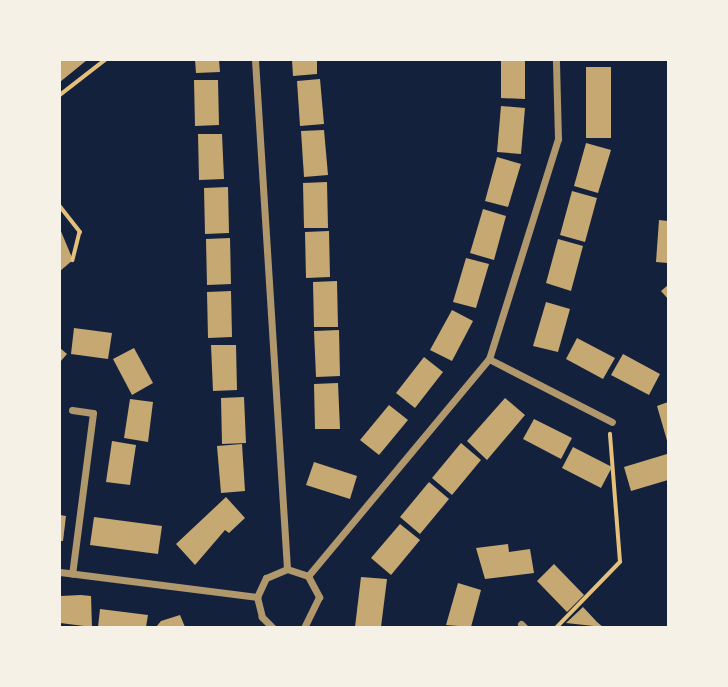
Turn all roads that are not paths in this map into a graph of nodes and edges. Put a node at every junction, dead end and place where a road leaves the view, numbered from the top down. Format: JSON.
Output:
{"nodes":[{"id":1,"x":255,"y":60,"type":"edge"},
{"id":2,"x":556,"y":60,"type":"edge"},
{"id":3,"x":489,"y":359,"type":"junction"},
{"id":4,"x":72,"y":410,"type":"dead end"},
{"id":5,"x":612,"y":422,"type":"dead end"},
{"id":6,"x":287,"y":569,"type":"junction"},
{"id":7,"x":60,"y":572,"type":"edge"},
{"id":8,"x":72,"y":574,"type":"junction"},
{"id":9,"x":308,"y":576,"type":"junction"},
{"id":10,"x":257,"y":597,"type":"junction"},
{"id":11,"x":269,"y":627,"type":"edge"},
{"id":12,"x":304,"y":628,"type":"edge"}],
"edges":[{"from":1,"to":6,"type":"street"},
{"from":2,"to":3,"type":"street"},
{"from":3,"to":5,"type":"street"},
{"from":3,"to":9,"type":"street"},
{"from":4,"to":8,"type":"street"},
{"from":6,"to":9,"type":"street"},
{"from":6,"to":10,"type":"street"},
{"from":7,"to":8,"type":"street"},
{"from":8,"to":10,"type":"street"},
{"from":9,"to":12,"type":"street"},
{"from":10,"to":11,"type":"street"}]}
